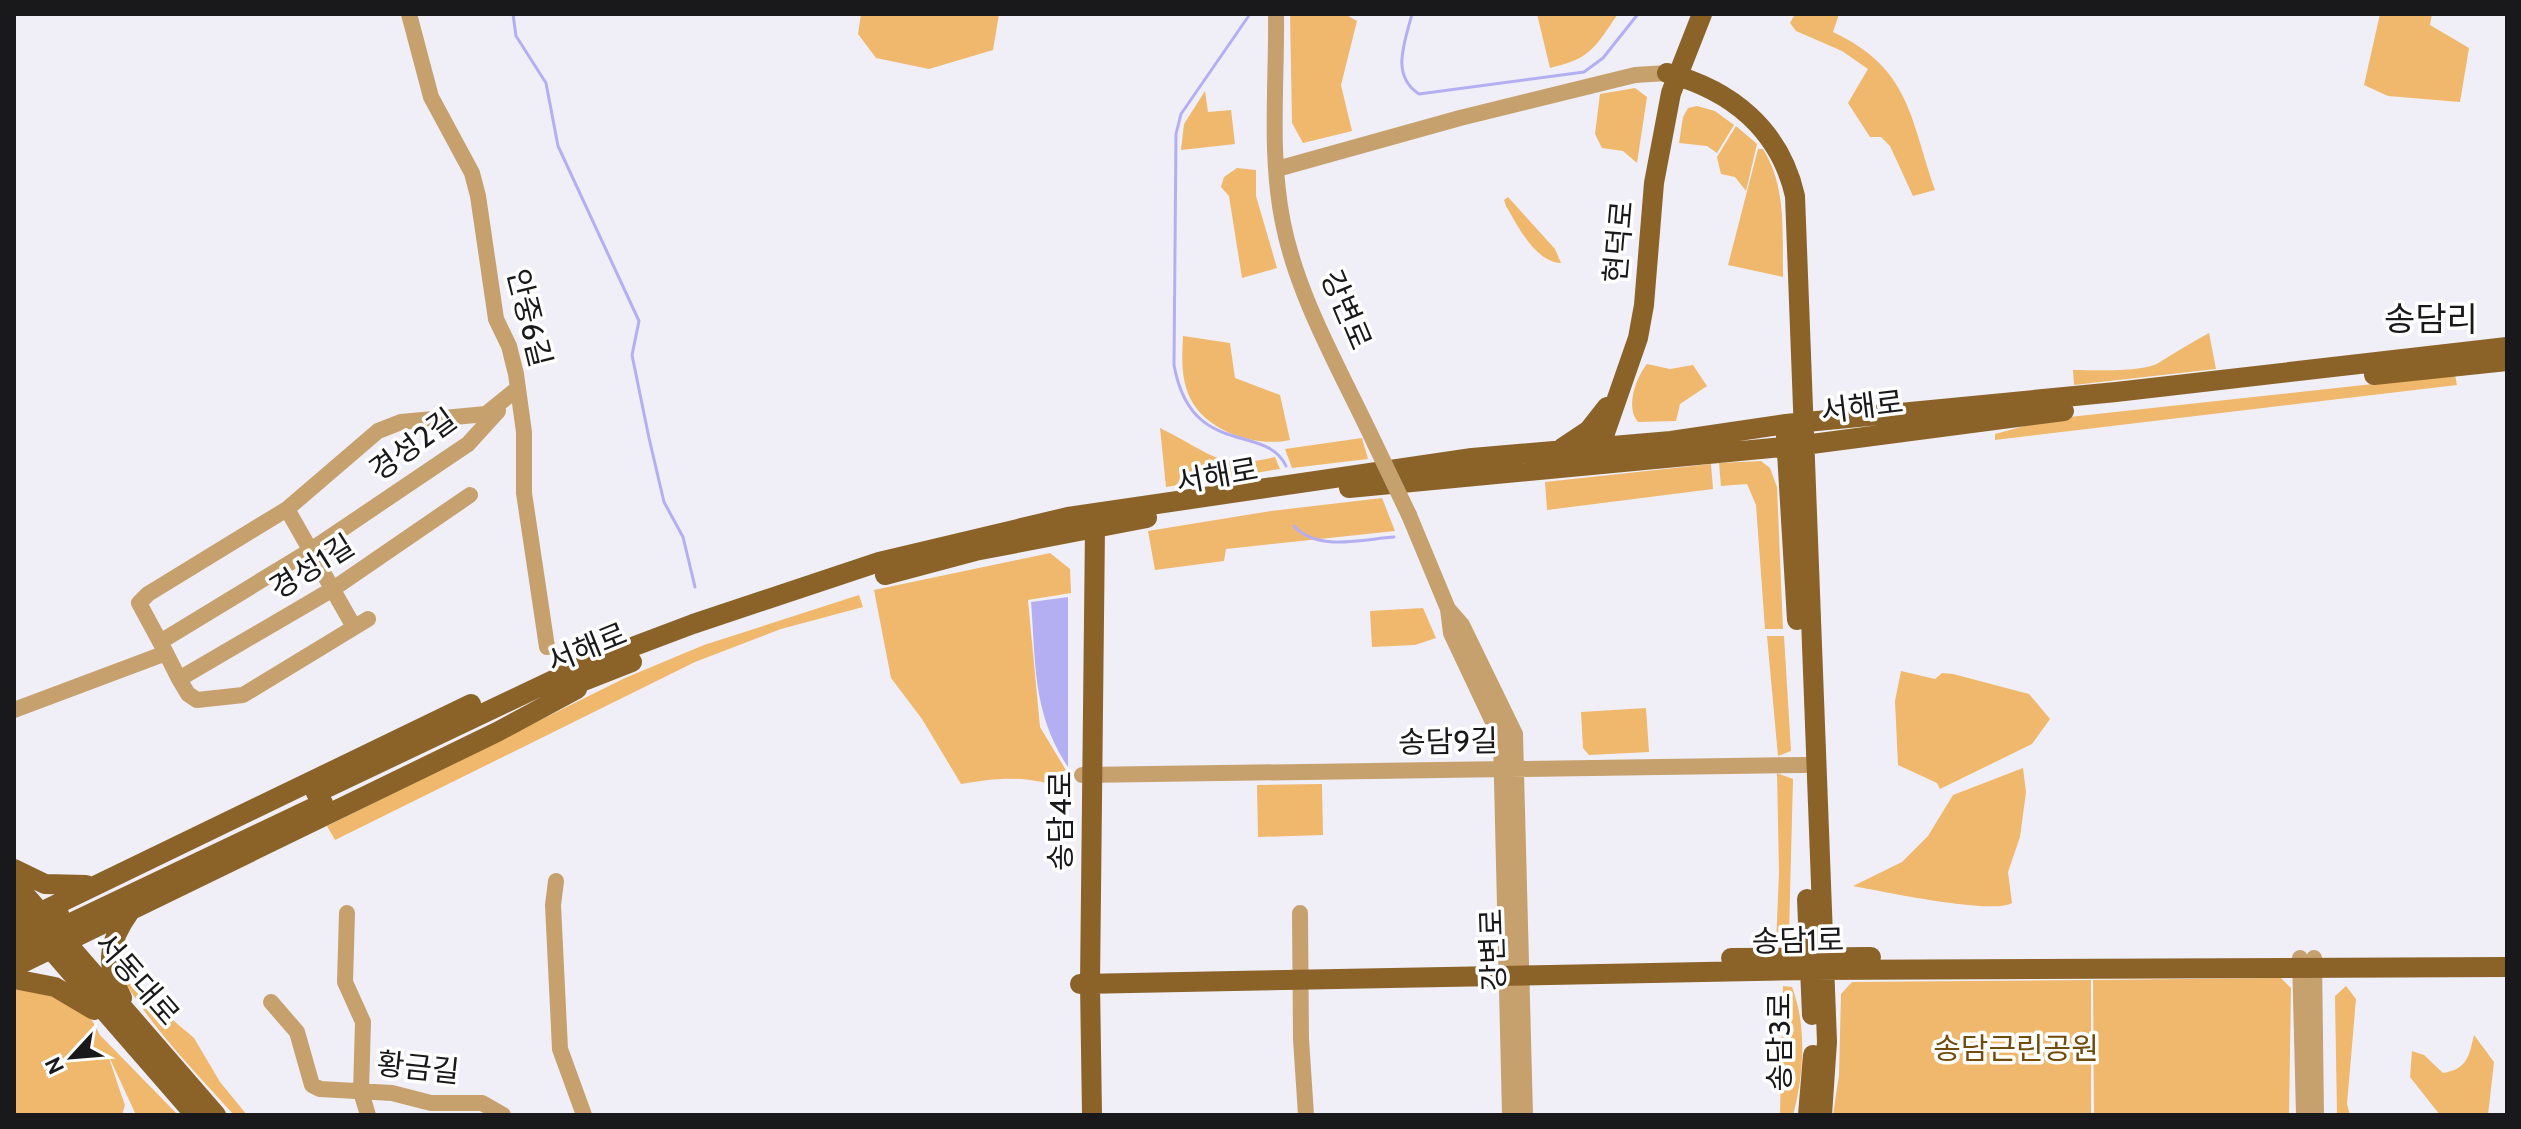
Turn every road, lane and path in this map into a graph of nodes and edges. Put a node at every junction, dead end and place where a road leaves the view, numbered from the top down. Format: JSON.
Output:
{"nodes":[{"id":1,"x":409,"y":14,"type":"edge"},
{"id":2,"x":1276,"y":14,"type":"edge"},
{"id":3,"x":1700,"y":18,"type":"edge"},
{"id":4,"x":1671,"y":77,"type":"junction"},
{"id":5,"x":1711,"y":97,"type":"junction"},
{"id":6,"x":1667,"y":116,"type":"junction"},
{"id":7,"x":1277,"y":169,"type":"junction"},
{"id":8,"x":2507,"y":347,"type":"edge"},
{"id":9,"x":2507,"y":361,"type":"edge"},
{"id":10,"x":517,"y":389,"type":"junction"},
{"id":11,"x":1612,"y":403,"type":"junction"},
{"id":12,"x":1794,"y":423,"type":"junction"},
{"id":13,"x":1671,"y":441,"type":"junction"},
{"id":14,"x":1795,"y":446,"type":"junction"},
{"id":15,"x":1555,"y":451,"type":"junction"},
{"id":16,"x":1593,"y":456,"type":"junction"},
{"id":17,"x":470,"y":495,"type":"dead end"},
{"id":18,"x":287,"y":509,"type":"junction"},
{"id":19,"x":1090,"y":529,"type":"junction"},
{"id":20,"x":311,"y":550,"type":"junction"},
{"id":21,"x":333,"y":589,"type":"junction"},
{"id":22,"x":547,"y":647,"type":"dead end"},
{"id":23,"x":163,"y":648,"type":"junction"},
{"id":24,"x":587,"y":664,"type":"junction"},
{"id":25,"x":617,"y":667,"type":"junction"},
{"id":26,"x":179,"y":679,"type":"junction"},
{"id":27,"x":14,"y":710,"type":"edge"},
{"id":28,"x":1805,"y":765,"type":"junction"},
{"id":29,"x":1510,"y":769,"type":"junction"},
{"id":30,"x":1086,"y":775,"type":"junction"},
{"id":31,"x":320,"y":798,"type":"junction"},
{"id":32,"x":14,"y":869,"type":"edge"},
{"id":33,"x":556,"y":881,"type":"dead end"},
{"id":34,"x":14,"y":882,"type":"edge"},
{"id":35,"x":98,"y":883,"type":"junction"},
{"id":36,"x":131,"y":911,"type":"junction"},
{"id":37,"x":347,"y":913,"type":"dead end"},
{"id":38,"x":1300,"y":913,"type":"dead end"},
{"id":39,"x":21,"y":920,"type":"edge"},
{"id":40,"x":58,"y":946,"type":"junction"},
{"id":41,"x":14,"y":950,"type":"edge"},
{"id":42,"x":2507,"y":957,"type":"edge"},
{"id":43,"x":1816,"y":963,"type":"junction"},
{"id":44,"x":2308,"y":964,"type":"junction"},
{"id":45,"x":14,"y":967,"type":"edge"},
{"id":46,"x":2507,"y":967,"type":"edge"},
{"id":47,"x":1514,"y":970,"type":"junction"},
{"id":48,"x":1301,"y":976,"type":"junction"},
{"id":49,"x":1085,"y":978,"type":"junction"},
{"id":50,"x":14,"y":979,"type":"edge"},
{"id":51,"x":271,"y":1002,"type":"dead end"},
{"id":52,"x":132,"y":1031,"type":"junction"},
{"id":53,"x":361,"y":1092,"type":"junction"},
{"id":54,"x":578,"y":1114,"type":"edge"},
{"id":55,"x":195,"y":1115,"type":"edge"},
{"id":56,"x":216,"y":1115,"type":"edge"},
{"id":57,"x":368,"y":1115,"type":"edge"},
{"id":58,"x":503,"y":1115,"type":"edge"},
{"id":59,"x":1083,"y":1115,"type":"edge"},
{"id":60,"x":1092,"y":1115,"type":"edge"},
{"id":61,"x":1306,"y":1115,"type":"edge"},
{"id":62,"x":1510,"y":1115,"type":"edge"},
{"id":63,"x":1525,"y":1115,"type":"edge"},
{"id":64,"x":1808,"y":1115,"type":"edge"},
{"id":65,"x":1822,"y":1115,"type":"edge"},
{"id":66,"x":2304,"y":1115,"type":"edge"},
{"id":67,"x":2316,"y":1115,"type":"edge"}],
"edges":[{"from":1,"to":10,"type":"street","name":"안중6길"},
{"from":2,"to":7,"type":"street","name":"강변로"},
{"from":3,"to":4,"type":"main road","name":"현덕로"},
{"from":4,"to":5,"type":"main road","name":"서해로"},
{"from":4,"to":6,"type":"main road","name":"현덕로"},
{"from":4,"to":7,"type":"street"},
{"from":4,"to":11,"type":"main road","name":"현덕로"},
{"from":4,"to":12,"type":"main road"},
{"from":5,"to":6,"type":"main road"},
{"from":5,"to":12,"type":"main road","name":"서해로"},
{"from":6,"to":11,"type":"main road","name":"현덕로"},
{"from":7,"to":29,"type":"street","name":"강변로","bridge":true},
{"from":8,"to":12,"type":"main road","name":"서해로"},
{"from":9,"to":14,"type":"main road","name":"서해로"},
{"from":10,"to":18,"type":"street","name":"경성2길"},
{"from":10,"to":20,"type":"street","name":"경성2길"},
{"from":10,"to":22,"type":"street","name":"안중6길"},
{"from":11,"to":13,"type":"main road"},
{"from":11,"to":15,"type":"main road"},
{"from":11,"to":16,"type":"main road","name":"현덕로"},
{"from":12,"to":13,"type":"main road","name":"서해로"},
{"from":12,"to":14,"type":"main road"},
{"from":13,"to":16,"type":"main road","name":"서해로"},
{"from":14,"to":16,"type":"main road","name":"서해로"},
{"from":14,"to":28,"type":"main road"},
{"from":14,"to":43,"type":"main road"},
{"from":15,"to":16,"type":"main road","name":"서해로"},
{"from":15,"to":24,"type":"main road","name":"서해로"},
{"from":16,"to":19,"type":"main road","name":"서해로"},
{"from":17,"to":21,"type":"street","name":"경성1길"},
{"from":18,"to":20,"type":"street"},
{"from":18,"to":23,"type":"street","name":"경성2길"},
{"from":19,"to":25,"type":"main road","name":"서해로"},
{"from":19,"to":30,"type":"main road","name":"송담4로"},
{"from":20,"to":21,"type":"street"},
{"from":20,"to":23,"type":"street","name":"경성2길"},
{"from":21,"to":26,"type":"street","name":"경성1길"},
{"from":21,"to":26,"type":"street"},
{"from":23,"to":26,"type":"street"},
{"from":23,"to":27,"type":"street"},
{"from":24,"to":31,"type":"main road","name":"서해로"},
{"from":24,"to":35,"type":"main road"},
{"from":25,"to":31,"type":"main road","name":"서해로"},
{"from":25,"to":36,"type":"main road"},
{"from":28,"to":29,"type":"street","name":"송담9길"},
{"from":28,"to":43,"type":"main road"},
{"from":29,"to":30,"type":"street","name":"송담9길"},
{"from":29,"to":47,"type":"street","name":"강변로"},
{"from":30,"to":49,"type":"main road","name":"송담4로"},
{"from":31,"to":39,"type":"main road","name":"서해로","bridge":true},
{"from":31,"to":41,"type":"main road","name":"서해로","bridge":true},
{"from":32,"to":35,"type":"main road"},
{"from":33,"to":54,"type":"street"},
{"from":34,"to":39,"type":"main road","name":"서동대로"},
{"from":35,"to":39,"type":"main road"},
{"from":36,"to":40,"type":"main road"},
{"from":36,"to":52,"type":"main road"},
{"from":37,"to":53,"type":"street","name":"황금길"},
{"from":38,"to":48,"type":"street"},
{"from":39,"to":40,"type":"main road","name":"서동대로"},
{"from":40,"to":45,"type":"main road"},
{"from":40,"to":52,"type":"main road","name":"서동대로"},
{"from":42,"to":44,"type":"main road","name":"송담1로"},
{"from":43,"to":44,"type":"main road","name":"송담1로"},
{"from":43,"to":47,"type":"main road","name":"송담1로"},
{"from":43,"to":64,"type":"main road","name":"송담3로"},
{"from":43,"to":65,"type":"main road","name":"송담3로"},
{"from":44,"to":46,"type":"main road","name":"송담1로"},
{"from":44,"to":66,"type":"street"},
{"from":44,"to":67,"type":"street"},
{"from":47,"to":48,"type":"main road","name":"송담1로"},
{"from":47,"to":62,"type":"street","name":"강변로"},
{"from":47,"to":63,"type":"street","name":"강변로"},
{"from":48,"to":49,"type":"main road","name":"송담1로"},
{"from":48,"to":61,"type":"street"},
{"from":49,"to":59,"type":"main road","name":"송담4로"},
{"from":49,"to":60,"type":"main road","name":"송담4로"},
{"from":50,"to":52,"type":"main road"},
{"from":51,"to":53,"type":"street"},
{"from":52,"to":55,"type":"main road","name":"서동대로"},
{"from":52,"to":56,"type":"main road","name":"서동대로"},
{"from":53,"to":57,"type":"street"},
{"from":53,"to":58,"type":"street","name":"황금길"}]}
